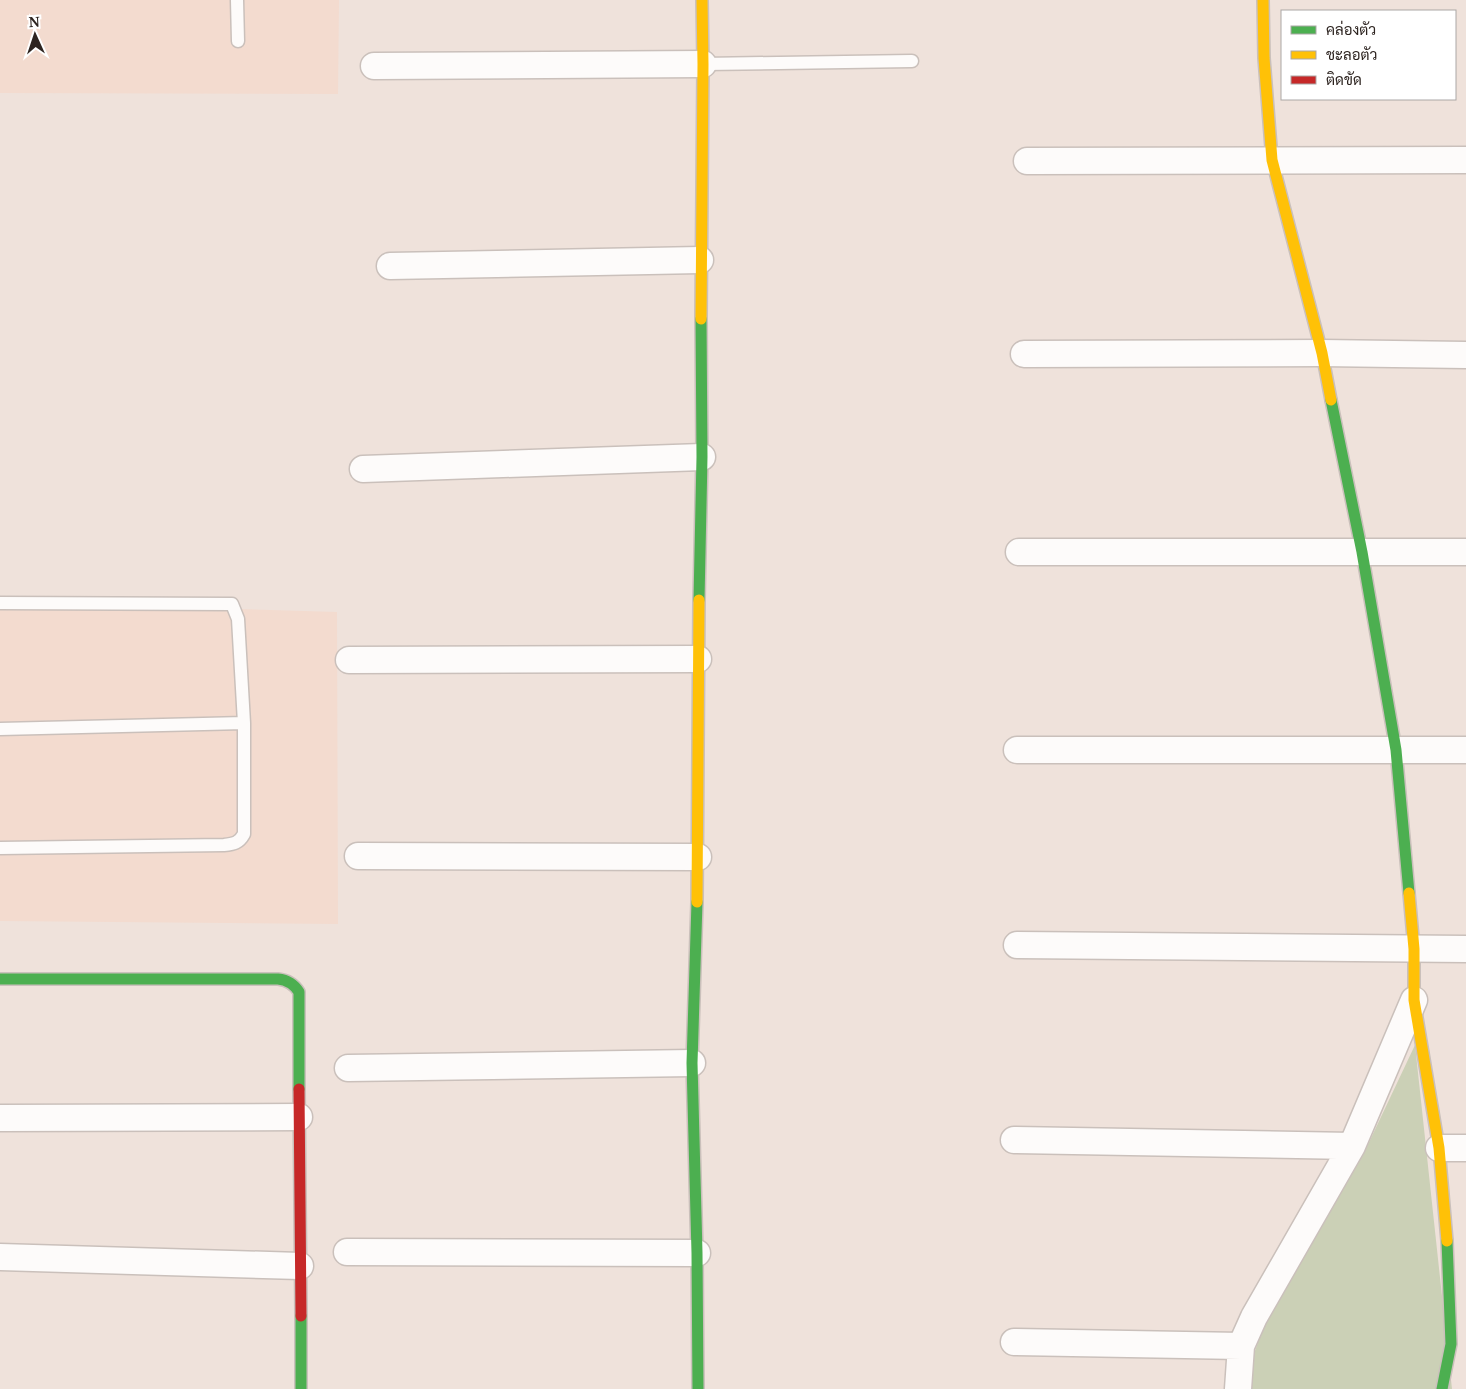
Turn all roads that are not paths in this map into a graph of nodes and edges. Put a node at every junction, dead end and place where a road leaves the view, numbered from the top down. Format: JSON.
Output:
{"nodes":[{"id":1,"x":237,"y":0,"type":"edge"},
{"id":2,"x":702,"y":0,"type":"edge"},
{"id":3,"x":1262,"y":0,"type":"edge"},
{"id":4,"x":238,"y":41,"type":"dead end"},
{"id":5,"x":912,"y":62,"type":"dead end"},
{"id":6,"x":703,"y":64,"type":"junction"},
{"id":7,"x":374,"y":66,"type":"dead end"},
{"id":8,"x":1272,"y":160,"type":"junction"},
{"id":9,"x":1466,"y":160,"type":"edge"},
{"id":10,"x":1027,"y":161,"type":"dead end"},
{"id":11,"x":700,"y":260,"type":"junction"},
{"id":12,"x":390,"y":266,"type":"dead end"},
{"id":13,"x":1322,"y":353,"type":"junction"},
{"id":14,"x":1024,"y":354,"type":"dead end"},
{"id":15,"x":1466,"y":355,"type":"edge"},
{"id":16,"x":702,"y":456,"type":"junction"},
{"id":17,"x":364,"y":469,"type":"dead end"},
{"id":18,"x":1019,"y":552,"type":"dead end"},
{"id":19,"x":1362,"y":552,"type":"junction"},
{"id":20,"x":1466,"y":552,"type":"edge"},
{"id":21,"x":0,"y":603,"type":"edge"},
{"id":22,"x":698,"y":659,"type":"junction"},
{"id":23,"x":349,"y":660,"type":"dead end"},
{"id":24,"x":244,"y":723,"type":"junction"},
{"id":25,"x":0,"y":728,"type":"edge"},
{"id":26,"x":1017,"y":750,"type":"dead end"},
{"id":27,"x":1396,"y":750,"type":"junction"},
{"id":28,"x":1466,"y":750,"type":"edge"},
{"id":29,"x":0,"y":848,"type":"edge"},
{"id":30,"x":358,"y":856,"type":"dead end"},
{"id":31,"x":698,"y":857,"type":"junction"},
{"id":32,"x":1017,"y":946,"type":"dead end"},
{"id":33,"x":1414,"y":949,"type":"junction"},
{"id":34,"x":1466,"y":949,"type":"edge"},
{"id":35,"x":0,"y":979,"type":"edge"},
{"id":36,"x":1414,"y":1000,"type":"junction"},
{"id":37,"x":692,"y":1063,"type":"junction"},
{"id":38,"x":348,"y":1068,"type":"dead end"},
{"id":39,"x":299,"y":1117,"type":"junction"},
{"id":40,"x":0,"y":1118,"type":"edge"},
{"id":41,"x":1014,"y":1140,"type":"dead end"},
{"id":42,"x":1352,"y":1146,"type":"junction"},
{"id":43,"x":1439,"y":1148,"type":"junction"},
{"id":44,"x":1466,"y":1148,"type":"edge"},
{"id":45,"x":347,"y":1252,"type":"dead end"},
{"id":46,"x":697,"y":1253,"type":"junction"},
{"id":47,"x":0,"y":1257,"type":"edge"},
{"id":48,"x":300,"y":1266,"type":"junction"},
{"id":49,"x":1014,"y":1342,"type":"dead end"},
{"id":50,"x":1459,"y":1344,"type":"edge"},
{"id":51,"x":1242,"y":1346,"type":"junction"},
{"id":52,"x":301,"y":1389,"type":"edge"},
{"id":53,"x":698,"y":1389,"type":"edge"},
{"id":54,"x":1238,"y":1389,"type":"edge"},
{"id":55,"x":1442,"y":1389,"type":"edge"}],
"edges":[{"from":1,"to":4,"type":"lane"},
{"from":2,"to":6,"type":"street"},
{"from":3,"to":8,"type":"street"},
{"from":5,"to":6,"type":"lane"},
{"from":6,"to":7,"type":"street"},
{"from":6,"to":11,"type":"street"},
{"from":8,"to":9,"type":"street"},
{"from":8,"to":10,"type":"street"},
{"from":8,"to":13,"type":"street"},
{"from":11,"to":12,"type":"street"},
{"from":11,"to":16,"type":"street"},
{"from":13,"to":14,"type":"street"},
{"from":13,"to":15,"type":"street"},
{"from":13,"to":19,"type":"street"},
{"from":16,"to":17,"type":"street"},
{"from":16,"to":22,"type":"street"},
{"from":18,"to":19,"type":"street"},
{"from":19,"to":20,"type":"street"},
{"from":19,"to":27,"type":"street"},
{"from":21,"to":24,"type":"lane"},
{"from":22,"to":23,"type":"street"},
{"from":22,"to":31,"type":"street"},
{"from":24,"to":25,"type":"lane"},
{"from":24,"to":29,"type":"lane"},
{"from":26,"to":27,"type":"street"},
{"from":27,"to":28,"type":"street"},
{"from":27,"to":33,"type":"street"},
{"from":30,"to":31,"type":"street"},
{"from":31,"to":37,"type":"street"},
{"from":32,"to":33,"type":"street"},
{"from":33,"to":34,"type":"street"},
{"from":33,"to":36,"type":"street"},
{"from":35,"to":39,"type":"street"},
{"from":36,"to":42,"type":"street"},
{"from":36,"to":43,"type":"street"},
{"from":37,"to":38,"type":"street"},
{"from":37,"to":46,"type":"street"},
{"from":39,"to":40,"type":"street"},
{"from":39,"to":48,"type":"street"},
{"from":41,"to":42,"type":"street"},
{"from":42,"to":51,"type":"street"},
{"from":43,"to":44,"type":"street"},
{"from":43,"to":50,"type":"street"},
{"from":45,"to":46,"type":"street"},
{"from":46,"to":53,"type":"street"},
{"from":47,"to":48,"type":"street"},
{"from":48,"to":52,"type":"street"},
{"from":49,"to":51,"type":"street"},
{"from":50,"to":55,"type":"street"},
{"from":51,"to":54,"type":"street"}]}
